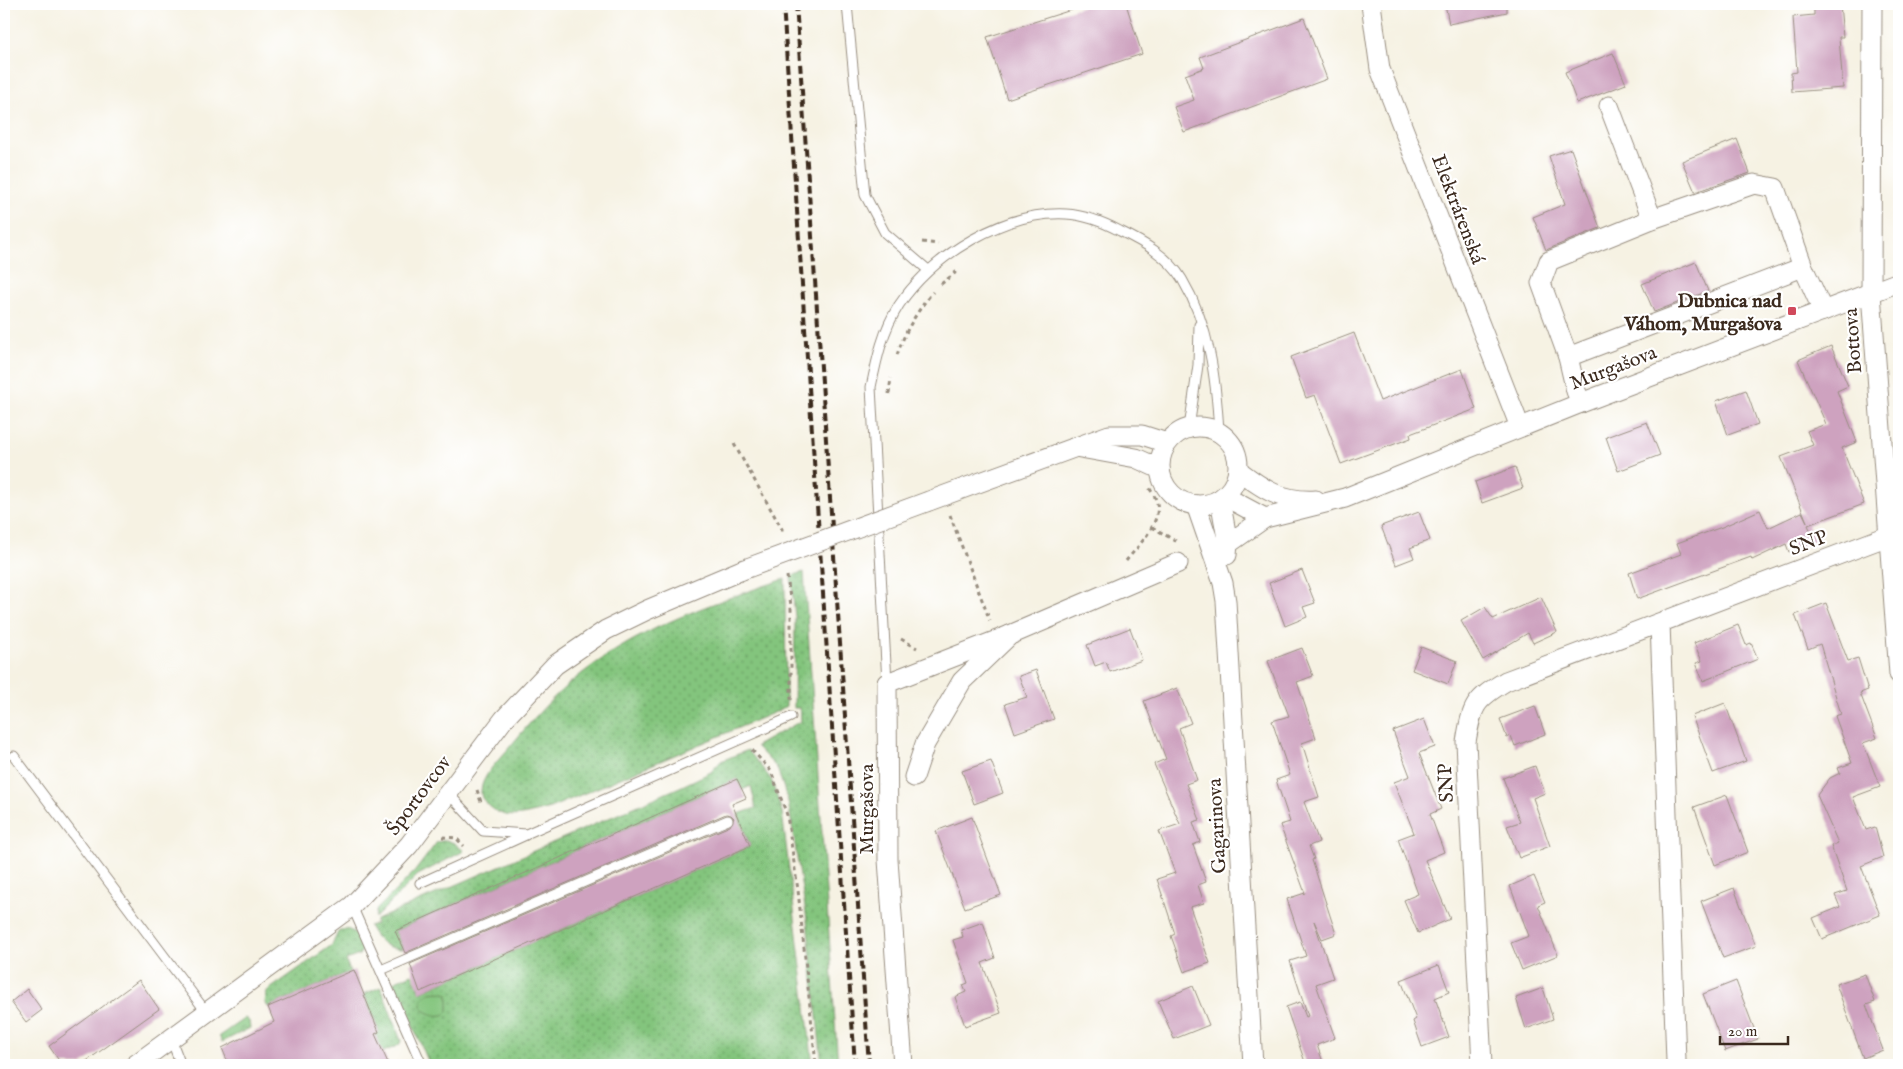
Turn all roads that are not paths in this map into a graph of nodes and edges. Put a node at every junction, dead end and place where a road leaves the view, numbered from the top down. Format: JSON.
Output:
{"nodes":[{"id":1,"x":846,"y":4,"type":"edge"},
{"id":2,"x":1371,"y":4,"type":"edge"},
{"id":3,"x":1872,"y":4,"type":"edge"},
{"id":4,"x":1609,"y":106,"type":"dead end"},
{"id":5,"x":1652,"y":219,"type":"junction"},
{"id":6,"x":1803,"y":267,"type":"junction"},
{"id":7,"x":928,"y":270,"type":"junction"},
{"id":8,"x":1899,"y":282,"type":"edge"},
{"id":9,"x":1871,"y":294,"type":"junction"},
{"id":10,"x":1823,"y":311,"type":"junction"},
{"id":11,"x":1199,"y":315,"type":"junction"},
{"id":12,"x":1568,"y":357,"type":"junction"},
{"id":13,"x":1581,"y":403,"type":"junction"},
{"id":14,"x":1520,"y":427,"type":"junction"},
{"id":15,"x":1189,"y":428,"type":"junction"},
{"id":16,"x":1219,"y":432,"type":"junction"},
{"id":17,"x":1167,"y":443,"type":"junction"},
{"id":18,"x":1074,"y":447,"type":"junction"},
{"id":19,"x":1160,"y":469,"type":"junction"},
{"id":20,"x":1238,"y":470,"type":"junction"},
{"id":21,"x":1222,"y":498,"type":"junction"},
{"id":22,"x":1345,"y":498,"type":"junction"},
{"id":23,"x":1196,"y":505,"type":"junction"},
{"id":24,"x":1264,"y":518,"type":"junction"},
{"id":25,"x":1888,"y":536,"type":"junction"},
{"id":26,"x":1228,"y":544,"type":"junction"},
{"id":27,"x":1178,"y":563,"type":"dead end"},
{"id":28,"x":1223,"y":583,"type":"junction"},
{"id":29,"x":1660,"y":623,"type":"junction"},
{"id":30,"x":1010,"y":635,"type":"junction"},
{"id":31,"x":1899,"y":674,"type":"edge"},
{"id":32,"x":887,"y":683,"type":"junction"},
{"id":33,"x":791,"y":717,"type":"dead end"},
{"id":34,"x":14,"y":756,"type":"dead end"},
{"id":35,"x":914,"y":778,"type":"dead end"},
{"id":36,"x":448,"y":792,"type":"junction"},
{"id":37,"x":728,"y":820,"type":"dead end"},
{"id":38,"x":526,"y":834,"type":"junction"},
{"id":39,"x":420,"y":883,"type":"dead end"},
{"id":40,"x":352,"y":906,"type":"junction"},
{"id":41,"x":381,"y":970,"type":"junction"},
{"id":42,"x":208,"y":1013,"type":"junction"},
{"id":43,"x":171,"y":1038,"type":"junction"},
{"id":44,"x":1676,"y":1062,"type":"dead end"},
{"id":45,"x":135,"y":1065,"type":"edge"},
{"id":46,"x":181,"y":1065,"type":"edge"},
{"id":47,"x":422,"y":1065,"type":"edge"},
{"id":48,"x":903,"y":1065,"type":"edge"},
{"id":49,"x":1253,"y":1065,"type":"edge"},
{"id":50,"x":1482,"y":1065,"type":"edge"}],
"edges":[{"from":1,"to":7,"type":"lane"},
{"from":2,"to":14,"type":"street","name":"Elektrárenská"},
{"from":3,"to":9,"type":"street","name":"Bottova"},
{"from":4,"to":5,"type":"street"},
{"from":5,"to":6,"type":"street"},
{"from":5,"to":12,"type":"street"},
{"from":6,"to":10,"type":"street"},
{"from":6,"to":12,"type":"street"},
{"from":7,"to":11,"type":"lane"},
{"from":7,"to":32,"type":"lane"},
{"from":8,"to":9,"type":"street","name":"Murgašova"},
{"from":9,"to":10,"type":"street","name":"Murgašova"},
{"from":9,"to":25,"type":"street","name":"Bottova"},
{"from":10,"to":13,"type":"street","name":"Murgašova"},
{"from":11,"to":15,"type":"lane"},
{"from":11,"to":16,"type":"lane"},
{"from":12,"to":13,"type":"street"},
{"from":13,"to":14,"type":"street","name":"Murgašova"},
{"from":14,"to":22,"type":"street","name":"Murgašova"},
{"from":15,"to":16,"type":"street"},
{"from":15,"to":17,"type":"street"},
{"from":16,"to":20,"type":"street"},
{"from":17,"to":18,"type":"street","name":"Športovcov"},
{"from":17,"to":19,"type":"street"},
{"from":18,"to":19,"type":"street"},
{"from":18,"to":36,"type":"street","name":"Športovcov","bridge":true},
{"from":19,"to":23,"type":"street"},
{"from":20,"to":21,"type":"street"},
{"from":20,"to":22,"type":"street","name":"Murgašova"},
{"from":21,"to":23,"type":"street"},
{"from":21,"to":24,"type":"street"},
{"from":21,"to":26,"type":"street","name":"Gagarinova"},
{"from":22,"to":24,"type":"street","name":"Murgašova"},
{"from":23,"to":28,"type":"street","name":"Gagarinova"},
{"from":24,"to":26,"type":"street","name":"Murgašova"},
{"from":25,"to":29,"type":"street","name":"SNP"},
{"from":25,"to":31,"type":"street","name":"Bottova"},
{"from":26,"to":28,"type":"street","name":"Gagarinova"},
{"from":27,"to":30,"type":"street"},
{"from":28,"to":49,"type":"street","name":"Gagarinova"},
{"from":29,"to":44,"type":"street"},
{"from":29,"to":50,"type":"street","name":"SNP"},
{"from":30,"to":32,"type":"street"},
{"from":30,"to":35,"type":"street"},
{"from":32,"to":48,"type":"street","name":"Murgašova"},
{"from":33,"to":38,"type":"lane"},
{"from":34,"to":42,"type":"lane"},
{"from":36,"to":38,"type":"lane"},
{"from":36,"to":40,"type":"street","name":"Športovcov"},
{"from":37,"to":41,"type":"lane"},
{"from":38,"to":39,"type":"lane"},
{"from":40,"to":41,"type":"lane"},
{"from":40,"to":42,"type":"street","name":"Športovcov"},
{"from":41,"to":47,"type":"lane"},
{"from":42,"to":43,"type":"street","name":"Športovcov"},
{"from":43,"to":45,"type":"street","name":"Športovcov"},
{"from":43,"to":46,"type":"lane"}]}
